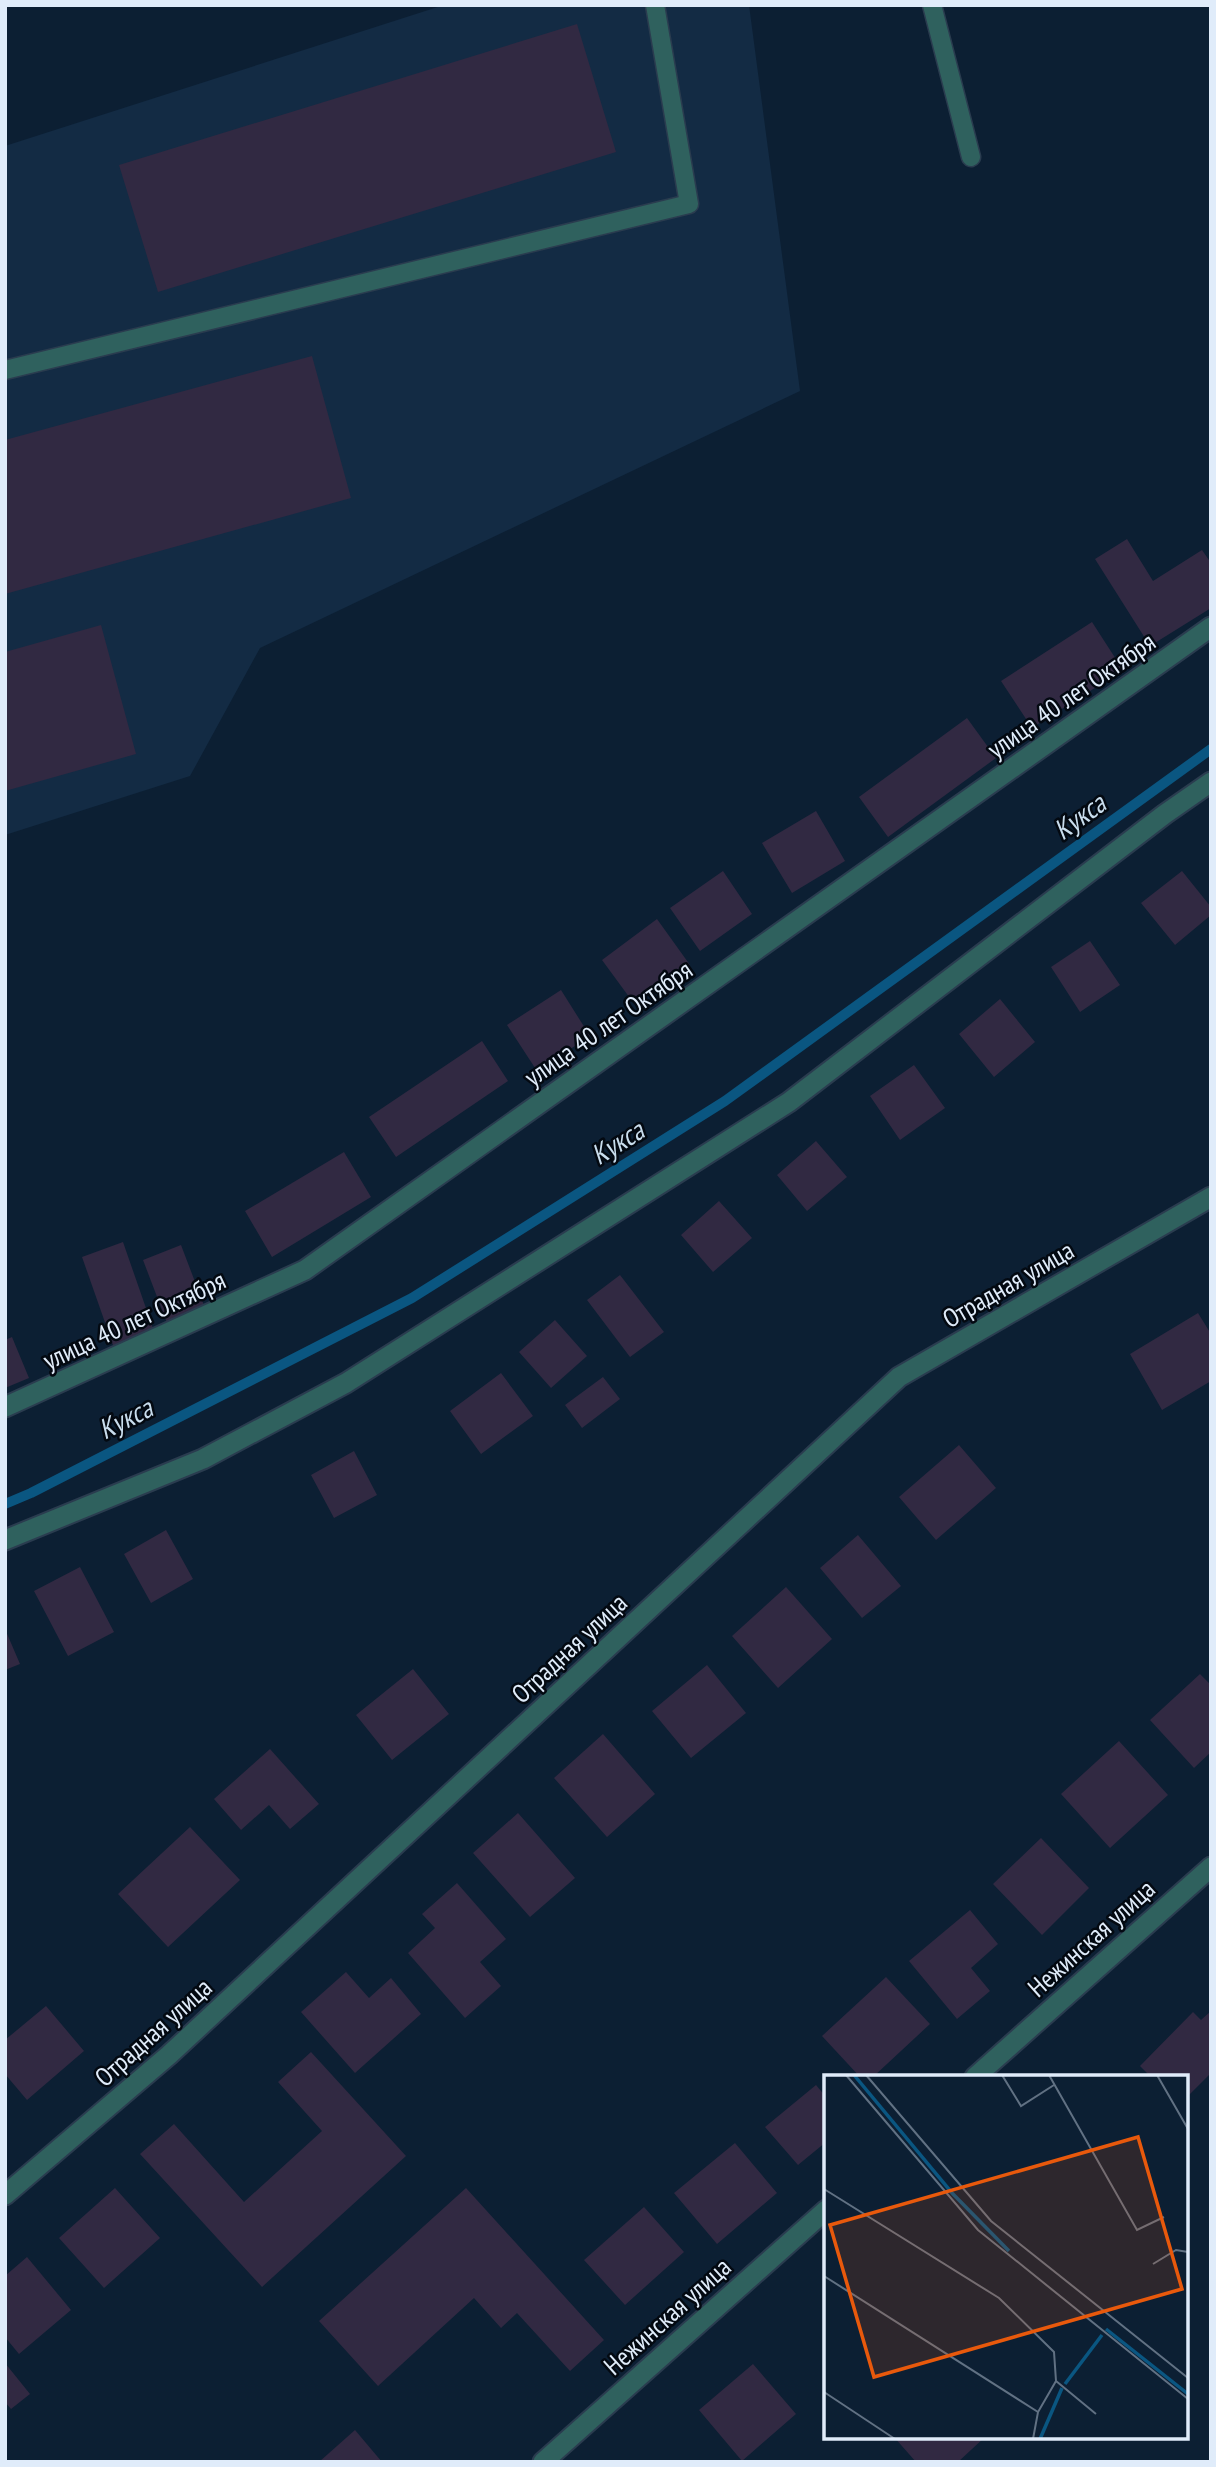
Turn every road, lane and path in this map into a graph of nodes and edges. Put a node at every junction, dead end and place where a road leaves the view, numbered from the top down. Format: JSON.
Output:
{"nodes":[{"id":1,"x":655,"y":5,"type":"edge"},
{"id":2,"x":932,"y":5,"type":"edge"},
{"id":3,"x":971,"y":157,"type":"dead end"},
{"id":4,"x":5,"y":370,"type":"edge"},
{"id":5,"x":1211,"y":628,"type":"edge"},
{"id":6,"x":1211,"y":782,"type":"edge"},
{"id":7,"x":1211,"y":1198,"type":"edge"},
{"id":8,"x":5,"y":1407,"type":"edge"},
{"id":9,"x":5,"y":1540,"type":"edge"},
{"id":10,"x":1211,"y":1867,"type":"edge"},
{"id":11,"x":977,"y":2075,"type":"edge"},
{"id":12,"x":5,"y":2195,"type":"edge"},
{"id":13,"x":824,"y":2212,"type":"edge"},
{"id":14,"x":543,"y":2462,"type":"edge"}],
"edges":[{"from":1,"to":4,"type":"lane"},
{"from":2,"to":3,"type":"lane"},
{"from":5,"to":8,"type":"street","name":"улица 40 лет Октября"},
{"from":6,"to":9,"type":"street"},
{"from":7,"to":12,"type":"street","name":"Отрадная улица"},
{"from":10,"to":11,"type":"street","name":"Нежинская улица"},
{"from":13,"to":14,"type":"street","name":"Нежинская улица"}]}
